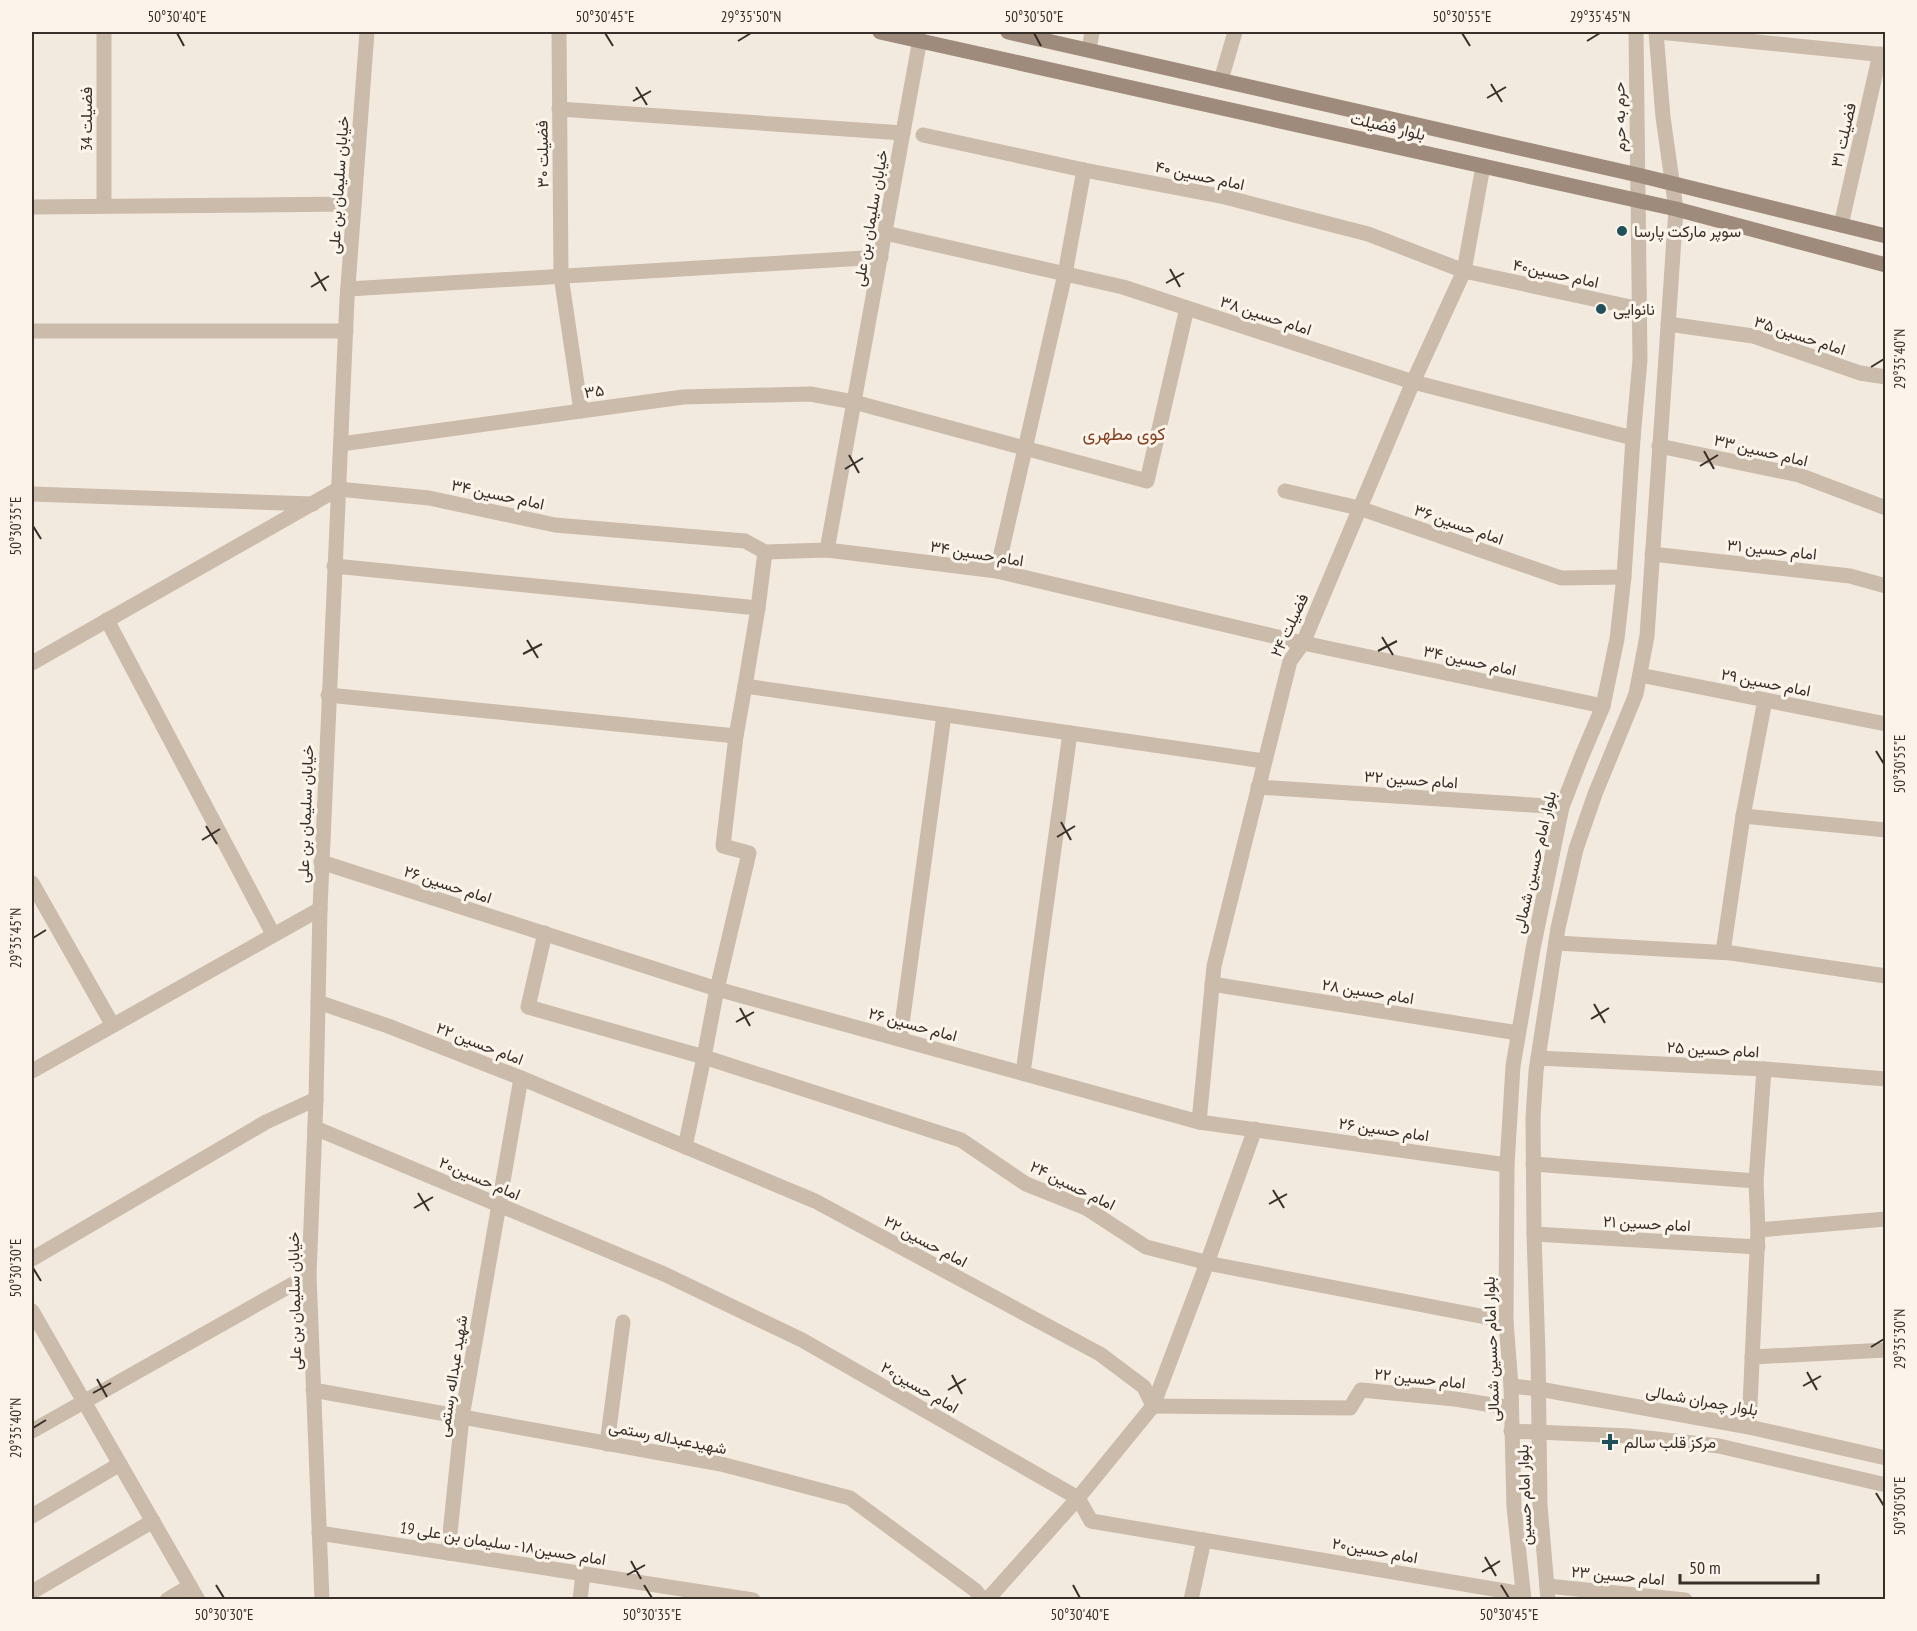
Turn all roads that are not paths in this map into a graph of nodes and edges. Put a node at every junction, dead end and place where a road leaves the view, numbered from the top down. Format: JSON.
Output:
{"nodes":[{"id":1,"x":104,"y":32,"type":"edge"},
{"id":2,"x":367,"y":32,"type":"edge"},
{"id":3,"x":560,"y":32,"type":"edge"},
{"id":4,"x":880,"y":32,"type":"edge"},
{"id":5,"x":1008,"y":32,"type":"edge"},
{"id":6,"x":1092,"y":32,"type":"edge"},
{"id":7,"x":1236,"y":32,"type":"edge"},
{"id":8,"x":1636,"y":32,"type":"edge"},
{"id":9,"x":1657,"y":32,"type":"edge"},
{"id":10,"x":920,"y":39,"type":"junction"},
{"id":11,"x":1089,"y":50,"type":"junction"},
{"id":12,"x":1883,"y":54,"type":"edge"},
{"id":13,"x":1221,"y":80,"type":"junction"},
{"id":14,"x":1287,"y":96,"type":"junction"},
{"id":15,"x":559,"y":109,"type":"junction"},
{"id":16,"x":1281,"y":120,"type":"junction"},
{"id":17,"x":903,"y":133,"type":"junction"},
{"id":18,"x":923,"y":135,"type":"dead end"},
{"id":19,"x":1483,"y":166,"type":"junction"},
{"id":20,"x":1084,"y":170,"type":"junction"},
{"id":21,"x":1638,"y":176,"type":"junction"},
{"id":22,"x":1673,"y":184,"type":"junction"},
{"id":23,"x":1639,"y":201,"type":"junction"},
{"id":24,"x":354,"y":204,"type":"junction"},
{"id":25,"x":104,"y":206,"type":"junction"},
{"id":26,"x":32,"y":207,"type":"edge"},
{"id":27,"x":1676,"y":209,"type":"junction"},
{"id":28,"x":1841,"y":225,"type":"junction"},
{"id":29,"x":885,"y":233,"type":"junction"},
{"id":30,"x":1886,"y":236,"type":"edge"},
{"id":31,"x":881,"y":257,"type":"junction"},
{"id":32,"x":1886,"y":265,"type":"edge"},
{"id":33,"x":1464,"y":271,"type":"junction"},
{"id":34,"x":1065,"y":274,"type":"junction"},
{"id":35,"x":561,"y":276,"type":"junction"},
{"id":36,"x":348,"y":289,"type":"junction"},
{"id":37,"x":1187,"y":308,"type":"junction"},
{"id":38,"x":1640,"y":309,"type":"junction"},
{"id":39,"x":1668,"y":324,"type":"junction"},
{"id":40,"x":32,"y":331,"type":"edge"},
{"id":41,"x":346,"y":331,"type":"junction"},
{"id":42,"x":1886,"y":377,"type":"edge"},
{"id":43,"x":1413,"y":382,"type":"junction"},
{"id":44,"x":854,"y":402,"type":"junction"},
{"id":45,"x":581,"y":411,"type":"junction"},
{"id":46,"x":1633,"y":438,"type":"junction"},
{"id":47,"x":341,"y":444,"type":"junction"},
{"id":48,"x":1659,"y":446,"type":"junction"},
{"id":49,"x":1025,"y":447,"type":"junction"},
{"id":50,"x":1630,"y":485,"type":"junction"},
{"id":51,"x":338,"y":489,"type":"junction"},
{"id":52,"x":1657,"y":490,"type":"junction"},
{"id":53,"x":1285,"y":491,"type":"dead end"},
{"id":54,"x":32,"y":494,"type":"edge"},
{"id":55,"x":315,"y":504,"type":"junction"},
{"id":56,"x":1359,"y":508,"type":"junction"},
{"id":57,"x":1886,"y":508,"type":"edge"},
{"id":58,"x":827,"y":550,"type":"junction"},
{"id":59,"x":765,"y":552,"type":"junction"},
{"id":60,"x":1653,"y":554,"type":"junction"},
{"id":61,"x":334,"y":566,"type":"junction"},
{"id":62,"x":997,"y":572,"type":"junction"},
{"id":63,"x":1624,"y":577,"type":"junction"},
{"id":64,"x":1886,"y":586,"type":"edge"},
{"id":65,"x":758,"y":608,"type":"junction"},
{"id":66,"x":107,"y":620,"type":"junction"},
{"id":67,"x":1303,"y":644,"type":"junction"},
{"id":68,"x":32,"y":663,"type":"edge"},
{"id":69,"x":1640,"y":675,"type":"junction"},
{"id":70,"x":745,"y":686,"type":"junction"},
{"id":71,"x":328,"y":695,"type":"junction"},
{"id":72,"x":1765,"y":700,"type":"junction"},
{"id":73,"x":1603,"y":706,"type":"junction"},
{"id":74,"x":945,"y":715,"type":"junction"},
{"id":75,"x":1886,"y":724,"type":"edge"},
{"id":76,"x":1070,"y":733,"type":"junction"},
{"id":77,"x":736,"y":736,"type":"junction"},
{"id":78,"x":1264,"y":761,"type":"junction"},
{"id":79,"x":1258,"y":787,"type":"junction"},
{"id":80,"x":1562,"y":807,"type":"junction"},
{"id":81,"x":1743,"y":816,"type":"junction"},
{"id":82,"x":1886,"y":830,"type":"edge"},
{"id":83,"x":321,"y":862,"type":"junction"},
{"id":84,"x":32,"y":883,"type":"edge"},
{"id":85,"x":320,"y":909,"type":"junction"},
{"id":86,"x":545,"y":933,"type":"junction"},
{"id":87,"x":273,"y":934,"type":"junction"},
{"id":88,"x":1556,"y":943,"type":"junction"},
{"id":89,"x":1723,"y":952,"type":"junction"},
{"id":90,"x":1886,"y":976,"type":"edge"},
{"id":91,"x":1212,"y":984,"type":"junction"},
{"id":92,"x":717,"y":989,"type":"junction"},
{"id":93,"x":318,"y":1002,"type":"junction"},
{"id":94,"x":112,"y":1024,"type":"junction"},
{"id":95,"x":1518,"y":1033,"type":"junction"},
{"id":96,"x":900,"y":1039,"type":"junction"},
{"id":97,"x":704,"y":1057,"type":"junction"},
{"id":98,"x":1538,"y":1058,"type":"junction"},
{"id":99,"x":1764,"y":1069,"type":"junction"},
{"id":100,"x":32,"y":1071,"type":"edge"},
{"id":101,"x":1023,"y":1073,"type":"junction"},
{"id":102,"x":521,"y":1078,"type":"junction"},
{"id":103,"x":1886,"y":1079,"type":"edge"},
{"id":104,"x":316,"y":1099,"type":"junction"},
{"id":105,"x":1199,"y":1122,"type":"junction"},
{"id":106,"x":315,"y":1128,"type":"junction"},
{"id":107,"x":1255,"y":1129,"type":"junction"},
{"id":108,"x":685,"y":1147,"type":"junction"},
{"id":109,"x":1533,"y":1164,"type":"junction"},
{"id":110,"x":1508,"y":1165,"type":"junction"},
{"id":111,"x":1756,"y":1181,"type":"junction"},
{"id":112,"x":499,"y":1206,"type":"junction"},
{"id":113,"x":1886,"y":1219,"type":"edge"},
{"id":114,"x":1758,"y":1230,"type":"junction"},
{"id":115,"x":1534,"y":1234,"type":"junction"},
{"id":116,"x":1758,"y":1247,"type":"junction"},
{"id":117,"x":32,"y":1258,"type":"edge"},
{"id":118,"x":1207,"y":1263,"type":"junction"},
{"id":119,"x":309,"y":1275,"type":"junction"},
{"id":120,"x":32,"y":1311,"type":"edge"},
{"id":121,"x":1506,"y":1321,"type":"junction"},
{"id":122,"x":623,"y":1322,"type":"dead end"},
{"id":123,"x":38,"y":1336,"type":"edge"},
{"id":124,"x":1886,"y":1350,"type":"edge"},
{"id":125,"x":1752,"y":1358,"type":"junction"},
{"id":126,"x":1511,"y":1386,"type":"junction"},
{"id":127,"x":1539,"y":1389,"type":"junction"},
{"id":128,"x":313,"y":1390,"type":"junction"},
{"id":129,"x":84,"y":1402,"type":"junction"},
{"id":130,"x":1153,"y":1406,"type":"junction"},
{"id":131,"x":1511,"y":1408,"type":"junction"},
{"id":132,"x":462,"y":1417,"type":"junction"},
{"id":133,"x":1749,"y":1427,"type":"junction"},
{"id":134,"x":32,"y":1431,"type":"edge"},
{"id":135,"x":1511,"y":1431,"type":"junction"},
{"id":136,"x":1540,"y":1432,"type":"junction"},
{"id":137,"x":608,"y":1444,"type":"junction"},
{"id":138,"x":1886,"y":1458,"type":"edge"},
{"id":139,"x":120,"y":1464,"type":"junction"},
{"id":140,"x":1886,"y":1485,"type":"edge"},
{"id":141,"x":1078,"y":1498,"type":"junction"},
{"id":142,"x":32,"y":1516,"type":"edge"},
{"id":143,"x":153,"y":1521,"type":"junction"},
{"id":144,"x":319,"y":1533,"type":"junction"},
{"id":145,"x":1204,"y":1540,"type":"junction"},
{"id":146,"x":448,"y":1553,"type":"junction"},
{"id":147,"x":584,"y":1574,"type":"junction"},
{"id":148,"x":32,"y":1592,"type":"edge"},
{"id":149,"x":194,"y":1593,"type":"edge"},
{"id":150,"x":1548,"y":1593,"type":"edge"},
{"id":151,"x":1523,"y":1597,"type":"edge"},
{"id":152,"x":167,"y":1599,"type":"edge"},
{"id":153,"x":322,"y":1599,"type":"edge"},
{"id":154,"x":580,"y":1599,"type":"edge"},
{"id":155,"x":753,"y":1599,"type":"edge"},
{"id":156,"x":983,"y":1599,"type":"edge"},
{"id":157,"x":987,"y":1599,"type":"edge"},
{"id":158,"x":1191,"y":1599,"type":"edge"},
{"id":159,"x":1685,"y":1599,"type":"edge"}],
"edges":[{"from":1,"to":25,"type":"street","name":"فضیلت 34"},
{"from":2,"to":24,"type":"street","name":"خیابان سلیمان بن علی"},
{"from":3,"to":15,"type":"street","name":"فضیلت ۳۰"},
{"from":4,"to":10,"type":"main road","name":"بلوار فضیلت"},
{"from":5,"to":11,"type":"main road","name":"بلوار فضیلت"},
{"from":6,"to":11,"type":"street"},
{"from":7,"to":13,"type":"street"},
{"from":8,"to":21,"type":"street","name":"حرم به حرم"},
{"from":9,"to":12,"type":"street"},
{"from":9,"to":22,"type":"street"},
{"from":10,"to":16,"type":"main road","name":"بلوار فضیلت"},
{"from":10,"to":17,"type":"street","name":"خیابان سلیمان بن علی"},
{"from":11,"to":13,"type":"main road","name":"بلوار فضیلت"},
{"from":12,"to":28,"type":"street","name":"فضیلت ۳۱"},
{"from":13,"to":14,"type":"main road","name":"بلوار فضیلت"},
{"from":14,"to":16,"type":"main road"},
{"from":14,"to":21,"type":"main road","name":"بلوار فضیلت"},
{"from":15,"to":17,"type":"street"},
{"from":15,"to":35,"type":"street","name":"فضیلت ۳۰"},
{"from":16,"to":19,"type":"main road","name":"بلوار فضیلت"},
{"from":17,"to":29,"type":"street","name":"خیابان سلیمان بن علی"},
{"from":18,"to":20,"type":"street","name":"امام حسین ۴۰"},
{"from":19,"to":23,"type":"main road","name":"بلوار فضیلت"},
{"from":19,"to":33,"type":"street","name":"فضیلت ۲۴"},
{"from":20,"to":33,"type":"street","name":"امام حسین ۴۰"},
{"from":20,"to":34,"type":"street"},
{"from":21,"to":22,"type":"main road","name":"بلوار فضیلت"},
{"from":21,"to":23,"type":"street","name":"حرم به حرم"},
{"from":22,"to":27,"type":"street"},
{"from":22,"to":28,"type":"main road","name":"بلوار فضیلت"},
{"from":23,"to":27,"type":"main road","name":"بلوار فضیلت"},
{"from":23,"to":38,"type":"street","name":"بلوار امام حسین شمالی"},
{"from":24,"to":25,"type":"street"},
{"from":24,"to":36,"type":"street","name":"خیابان سلیمان بن علی"},
{"from":25,"to":26,"type":"street"},
{"from":27,"to":32,"type":"main road","name":"بلوار فضیلت"},
{"from":27,"to":39,"type":"street"},
{"from":28,"to":30,"type":"main road","name":"بلوار فضیلت"},
{"from":29,"to":31,"type":"street","name":"خیابان سلیمان بن علی"},
{"from":29,"to":34,"type":"street","name":"امام حسین ۳۸"},
{"from":31,"to":35,"type":"street"},
{"from":31,"to":44,"type":"street","name":"خیابان سلیمان بن علی"},
{"from":33,"to":38,"type":"street","name":"امام حسین۴۰"},
{"from":33,"to":43,"type":"street","name":"فضیلت ۲۴"},
{"from":34,"to":37,"type":"street","name":"امام حسین ۳۸"},
{"from":34,"to":49,"type":"street"},
{"from":35,"to":36,"type":"street"},
{"from":35,"to":45,"type":"street","name":"فضیلت ۳۰"},
{"from":36,"to":41,"type":"street","name":"خیابان سلیمان بن علی"},
{"from":37,"to":43,"type":"street","name":"امام حسین ۳۸"},
{"from":37,"to":49,"type":"street","name":"۳۵"},
{"from":38,"to":46,"type":"street","name":"بلوار امام حسین شمالی"},
{"from":39,"to":42,"type":"street","name":"امام حسین ۳۵"},
{"from":39,"to":48,"type":"street"},
{"from":40,"to":41,"type":"street"},
{"from":41,"to":47,"type":"street","name":"خیابان سلیمان بن علی"},
{"from":43,"to":46,"type":"street","name":"امام حسین ۳۸"},
{"from":43,"to":56,"type":"street","name":"فضیلت ۲۴"},
{"from":44,"to":45,"type":"street","name":"۳۵"},
{"from":44,"to":49,"type":"street","name":"۳۵"},
{"from":44,"to":58,"type":"street","name":"خیابان سلیمان بن علی"},
{"from":45,"to":47,"type":"street","name":"۳۵"},
{"from":46,"to":50,"type":"street","name":"بلوار امام حسین شمالی"},
{"from":47,"to":51,"type":"street","name":"خیابان سلیمان بن علی"},
{"from":48,"to":52,"type":"street"},
{"from":48,"to":57,"type":"street","name":"امام حسین ۳۳"},
{"from":49,"to":62,"type":"street"},
{"from":50,"to":52,"type":"street"},
{"from":50,"to":63,"type":"street","name":"بلوار امام حسین شمالی"},
{"from":51,"to":55,"type":"street"},
{"from":51,"to":59,"type":"street","name":"امام حسین ۳۴"},
{"from":51,"to":61,"type":"street","name":"خیابان سلیمان بن علی"},
{"from":52,"to":60,"type":"street"},
{"from":53,"to":56,"type":"street","name":"امام حسین ۳۶"},
{"from":54,"to":55,"type":"street"},
{"from":55,"to":66,"type":"street"},
{"from":56,"to":63,"type":"street","name":"امام حسین ۳۶"},
{"from":56,"to":67,"type":"street","name":"فضیلت ۲۴"},
{"from":58,"to":59,"type":"street","name":"امام حسین ۳۴"},
{"from":58,"to":62,"type":"street","name":"امام حسین ۳۴"},
{"from":59,"to":65,"type":"street"},
{"from":60,"to":64,"type":"street","name":"امام حسین ۳۱"},
{"from":60,"to":69,"type":"street"},
{"from":61,"to":65,"type":"street"},
{"from":61,"to":71,"type":"street","name":"خیابان سلیمان بن علی"},
{"from":62,"to":67,"type":"street","name":"امام حسین ۳۴"},
{"from":63,"to":73,"type":"street","name":"بلوار امام حسین شمالی"},
{"from":65,"to":70,"type":"street"},
{"from":66,"to":68,"type":"street"},
{"from":66,"to":87,"type":"street"},
{"from":67,"to":73,"type":"street","name":"امام حسین ۳۴"},
{"from":67,"to":78,"type":"street","name":"فضیلت ۲۴"},
{"from":69,"to":72,"type":"street","name":"امام حسین ۲۹"},
{"from":69,"to":88,"type":"street"},
{"from":70,"to":74,"type":"street"},
{"from":70,"to":77,"type":"street"},
{"from":71,"to":77,"type":"street"},
{"from":71,"to":83,"type":"street","name":"خیابان سلیمان بن علی"},
{"from":72,"to":75,"type":"street","name":"امام حسین ۲۹"},
{"from":72,"to":81,"type":"street"},
{"from":73,"to":80,"type":"street","name":"بلوار امام حسین شمالی"},
{"from":74,"to":76,"type":"street"},
{"from":74,"to":96,"type":"street"},
{"from":76,"to":78,"type":"street"},
{"from":76,"to":101,"type":"street"},
{"from":77,"to":92,"type":"street"},
{"from":78,"to":79,"type":"street","name":"فضیلت ۲۴"},
{"from":79,"to":80,"type":"street","name":"امام حسین ۳۲"},
{"from":79,"to":91,"type":"street","name":"فضیلت ۲۴"},
{"from":80,"to":95,"type":"street","name":"بلوار امام حسین شمالی"},
{"from":81,"to":82,"type":"street"},
{"from":81,"to":89,"type":"street"},
{"from":83,"to":85,"type":"street","name":"خیابان سلیمان بن علی"},
{"from":83,"to":86,"type":"street","name":"امام حسین ۲۶"},
{"from":84,"to":94,"type":"street"},
{"from":85,"to":87,"type":"street"},
{"from":85,"to":93,"type":"street","name":"خیابان سلیمان بن علی"},
{"from":86,"to":92,"type":"street","name":"امام حسین ۲۶"},
{"from":86,"to":97,"type":"street","name":"امام حسین ۲۴"},
{"from":87,"to":94,"type":"street"},
{"from":88,"to":89,"type":"street"},
{"from":88,"to":98,"type":"street"},
{"from":89,"to":90,"type":"street"},
{"from":91,"to":95,"type":"street","name":"امام حسین ۲۸"},
{"from":91,"to":105,"type":"street","name":"فضیلت ۲۴"},
{"from":92,"to":96,"type":"street","name":"امام حسین ۲۶"},
{"from":92,"to":97,"type":"street"},
{"from":93,"to":102,"type":"street","name":"امام حسین ۲۲"},
{"from":93,"to":104,"type":"street","name":"خیابان سلیمان بن علی"},
{"from":94,"to":100,"type":"street"},
{"from":95,"to":110,"type":"street","name":"بلوار امام حسین شمالی"},
{"from":96,"to":101,"type":"street","name":"امام حسین ۲۶"},
{"from":97,"to":108,"type":"street"},
{"from":97,"to":118,"type":"street","name":"امام حسین ۲۴"},
{"from":98,"to":99,"type":"street","name":"امام حسین ۲۵"},
{"from":98,"to":109,"type":"street"},
{"from":99,"to":103,"type":"street","name":"امام حسین ۲۵"},
{"from":99,"to":111,"type":"street"},
{"from":101,"to":105,"type":"street","name":"امام حسین ۲۶"},
{"from":102,"to":108,"type":"street","name":"امام حسین ۲۲"},
{"from":102,"to":112,"type":"street","name":"شهید عبداله رستمی"},
{"from":104,"to":106,"type":"street","name":"خیابان سلیمان بن علی"},
{"from":104,"to":117,"type":"street"},
{"from":105,"to":107,"type":"street","name":"امام حسین ۲۶"},
{"from":106,"to":112,"type":"street","name":"امام حسین۲۰"},
{"from":106,"to":119,"type":"street","name":"خیابان سلیمان بن علی"},
{"from":107,"to":110,"type":"street","name":"امام حسین ۲۶"},
{"from":107,"to":118,"type":"street"},
{"from":108,"to":130,"type":"street","name":"امام حسین ۲۲"},
{"from":109,"to":111,"type":"street"},
{"from":109,"to":115,"type":"street"},
{"from":110,"to":121,"type":"street","name":"بلوار امام حسین شمالی"},
{"from":111,"to":114,"type":"street"},
{"from":112,"to":132,"type":"street","name":"شهید عبداله رستمی"},
{"from":112,"to":141,"type":"street","name":"امام حسین۲۰"},
{"from":113,"to":114,"type":"street"},
{"from":114,"to":116,"type":"street"},
{"from":115,"to":116,"type":"street","name":"امام حسین ۲۱"},
{"from":115,"to":127,"type":"street"},
{"from":116,"to":125,"type":"street"},
{"from":118,"to":121,"type":"street","name":"امام حسین ۲۴"},
{"from":118,"to":130,"type":"street"},
{"from":119,"to":128,"type":"street","name":"خیابان سلیمان بن علی"},
{"from":119,"to":129,"type":"street"},
{"from":120,"to":123,"type":"street"},
{"from":121,"to":126,"type":"street","name":"بلوار امام حسین شمالی"},
{"from":122,"to":137,"type":"street"},
{"from":123,"to":129,"type":"street"},
{"from":124,"to":125,"type":"street"},
{"from":125,"to":133,"type":"street"},
{"from":126,"to":127,"type":"street","name":"بلوار چمران شمالی"},
{"from":126,"to":131,"type":"street","name":"بلوار امام حسین شمالی"},
{"from":127,"to":133,"type":"street","name":"بلوار چمران شمالی"},
{"from":127,"to":136,"type":"street","name":"بلوار امام حسین"},
{"from":128,"to":132,"type":"street","name":"شهیدعبداله رستمی"},
{"from":128,"to":144,"type":"street","name":"خیابان سلیمان بن علی"},
{"from":129,"to":134,"type":"street"},
{"from":129,"to":139,"type":"street"},
{"from":130,"to":131,"type":"street","name":"امام حسین ۲۲"},
{"from":130,"to":141,"type":"street"},
{"from":131,"to":135,"type":"street","name":"بلوار امام حسین شمالی"},
{"from":132,"to":137,"type":"street","name":"شهیدعبداله رستمی"},
{"from":132,"to":146,"type":"street","name":"شهید عبداله رستمی"},
{"from":133,"to":138,"type":"street","name":"بلوار چمران شمالی"},
{"from":135,"to":136,"type":"street"},
{"from":135,"to":151,"type":"street","name":"بلوار امام حسین شمالی"},
{"from":136,"to":140,"type":"street"},
{"from":136,"to":150,"type":"street","name":"بلوار امام حسین"},
{"from":137,"to":156,"type":"street","name":"شهیدعبداله رستمی"},
{"from":139,"to":142,"type":"street"},
{"from":139,"to":143,"type":"street"},
{"from":141,"to":145,"type":"street","name":"امام حسین۲۰"},
{"from":141,"to":157,"type":"street"},
{"from":143,"to":148,"type":"street"},
{"from":143,"to":149,"type":"street"},
{"from":144,"to":146,"type":"street","name":"امام حسین۱۸ - سلیمان بن علی 19"},
{"from":144,"to":153,"type":"street","name":"خیابان سلیمان بن علی"},
{"from":145,"to":151,"type":"street","name":"امام حسین۲۰"},
{"from":145,"to":158,"type":"street"},
{"from":146,"to":147,"type":"street","name":"امام حسین۱۸ - سلیمان بن علی 19"},
{"from":147,"to":154,"type":"street"},
{"from":147,"to":155,"type":"street","name":"امام حسین۱۸ - سلیمان بن علی 19"},
{"from":149,"to":152,"type":"street"},
{"from":150,"to":159,"type":"street","name":"امام حسین ۲۳"}]}
